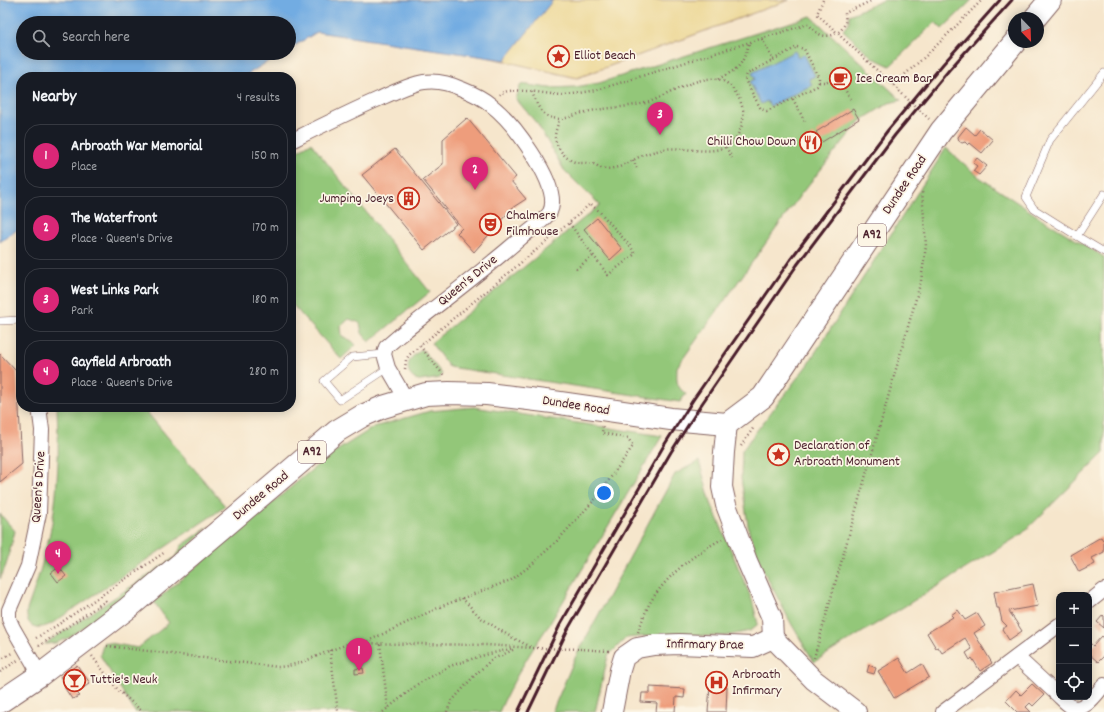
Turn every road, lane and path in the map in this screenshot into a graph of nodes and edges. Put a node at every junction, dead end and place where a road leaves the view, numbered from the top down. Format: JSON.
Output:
{"nodes":[{"id":1,"x":823,"y":0,"type":"edge"},
{"id":2,"x":873,"y":0,"type":"edge"},
{"id":3,"x":982,"y":0,"type":"edge"},
{"id":4,"x":1050,"y":0,"type":"edge"},
{"id":5,"x":1040,"y":12,"type":"edge"},
{"id":6,"x":837,"y":33,"type":"junction"},
{"id":7,"x":762,"y":39,"type":"junction"},
{"id":8,"x":749,"y":43,"type":"junction"},
{"id":9,"x":1010,"y":48,"type":"edge"},
{"id":10,"x":773,"y":60,"type":"junction"},
{"id":11,"x":1104,"y":73,"type":"edge"},
{"id":12,"x":718,"y":79,"type":"junction"},
{"id":13,"x":831,"y":80,"type":"junction"},
{"id":14,"x":819,"y":82,"type":"junction"},
{"id":15,"x":893,"y":85,"type":"junction"},
{"id":16,"x":844,"y":88,"type":"junction"},
{"id":17,"x":532,"y":92,"type":"junction"},
{"id":18,"x":793,"y":99,"type":"junction"},
{"id":19,"x":852,"y":101,"type":"dead end"},
{"id":20,"x":491,"y":104,"type":"junction"},
{"id":21,"x":559,"y":120,"type":"junction"},
{"id":22,"x":805,"y":122,"type":"dead end"},
{"id":23,"x":941,"y":131,"type":"junction"},
{"id":24,"x":296,"y":138,"type":"edge"},
{"id":25,"x":726,"y":147,"type":"junction"},
{"id":26,"x":732,"y":158,"type":"dead end"},
{"id":27,"x":633,"y":160,"type":"junction"},
{"id":28,"x":637,"y":168,"type":"dead end"},
{"id":29,"x":922,"y":184,"type":"dead end"},
{"id":30,"x":1104,"y":194,"type":"edge"},
{"id":31,"x":568,"y":223,"type":"junction"},
{"id":32,"x":1077,"y":236,"type":"junction"},
{"id":33,"x":1104,"y":252,"type":"edge"},
{"id":34,"x":593,"y":256,"type":"junction"},
{"id":35,"x":576,"y":269,"type":"dead end"},
{"id":36,"x":16,"y":320,"type":"edge"},
{"id":37,"x":0,"y":321,"type":"edge"},
{"id":38,"x":420,"y":346,"type":"junction"},
{"id":39,"x":384,"y":354,"type":"junction"},
{"id":40,"x":388,"y":368,"type":"junction"},
{"id":41,"x":405,"y":372,"type":"dead end"},
{"id":42,"x":449,"y":393,"type":"junction"},
{"id":43,"x":404,"y":400,"type":"junction"},
{"id":44,"x":605,"y":410,"type":"junction"},
{"id":45,"x":40,"y":412,"type":"edge"},
{"id":46,"x":728,"y":424,"type":"junction"},
{"id":47,"x":736,"y":531,"type":"junction"},
{"id":48,"x":166,"y":552,"type":"dead end"},
{"id":49,"x":1104,"y":590,"type":"edge"},
{"id":50,"x":462,"y":598,"type":"junction"},
{"id":51,"x":1092,"y":600,"type":"edge"},
{"id":52,"x":1056,"y":627,"type":"edge"},
{"id":53,"x":36,"y":638,"type":"dead end"},
{"id":54,"x":773,"y":638,"type":"junction"},
{"id":55,"x":82,"y":643,"type":"junction"},
{"id":56,"x":364,"y":644,"type":"junction"},
{"id":57,"x":380,"y":644,"type":"junction"},
{"id":58,"x":519,"y":647,"type":"junction"},
{"id":59,"x":534,"y":648,"type":"junction"},
{"id":60,"x":330,"y":650,"type":"junction"},
{"id":61,"x":12,"y":653,"type":"dead end"},
{"id":62,"x":631,"y":653,"type":"junction"},
{"id":63,"x":1017,"y":657,"type":"junction"},
{"id":64,"x":0,"y":660,"type":"edge"},
{"id":65,"x":16,"y":662,"type":"dead end"},
{"id":66,"x":0,"y":672,"type":"edge"},
{"id":67,"x":40,"y":675,"type":"junction"},
{"id":68,"x":809,"y":675,"type":"junction"},
{"id":69,"x":1104,"y":685,"type":"edge"},
{"id":70,"x":1056,"y":694,"type":"edge"},
{"id":71,"x":1092,"y":698,"type":"edge"},
{"id":72,"x":1063,"y":700,"type":"edge"},
{"id":73,"x":1090,"y":700,"type":"edge"},
{"id":74,"x":0,"y":702,"type":"edge"},
{"id":75,"x":388,"y":708,"type":"junction"},
{"id":76,"x":143,"y":712,"type":"edge"},
{"id":77,"x":338,"y":712,"type":"edge"},
{"id":78,"x":382,"y":712,"type":"edge"},
{"id":79,"x":447,"y":712,"type":"edge"},
{"id":80,"x":612,"y":712,"type":"edge"},
{"id":81,"x":854,"y":712,"type":"edge"},
{"id":82,"x":944,"y":712,"type":"edge"}],
"edges":[{"from":1,"to":6,"type":"path"},
{"from":2,"to":6,"type":"path"},
{"from":3,"to":15,"type":"path"},
{"from":4,"to":5,"type":"main road"},
{"from":6,"to":7,"type":"path"},
{"from":6,"to":15,"type":"path"},
{"from":7,"to":8,"type":"path"},
{"from":7,"to":10,"type":"path"},
{"from":8,"to":12,"type":"path"},
{"from":8,"to":17,"type":"path"},
{"from":9,"to":23,"type":"main road","name":"Dundee Road","number":"A92"},
{"from":10,"to":14,"type":"path"},
{"from":10,"to":18,"type":"path"},
{"from":11,"to":32,"type":"lane"},
{"from":12,"to":21,"type":"path"},
{"from":12,"to":25,"type":"path"},
{"from":13,"to":14,"type":"path"},
{"from":13,"to":16,"type":"path"},
{"from":13,"to":16,"type":"path"},
{"from":14,"to":18,"type":"path"},
{"from":15,"to":23,"type":"path"},
{"from":16,"to":19,"type":"path"},
{"from":17,"to":20,"type":"path"},
{"from":17,"to":21,"type":"path"},
{"from":18,"to":22,"type":"path"},
{"from":20,"to":24,"type":"street","name":"Queen's Drive"},
{"from":20,"to":39,"type":"street","name":"Queen's Drive"},
{"from":21,"to":27,"type":"path"},
{"from":23,"to":46,"type":"main road","name":"Dundee Road","number":"A92"},
{"from":25,"to":26,"type":"path"},
{"from":25,"to":27,"type":"path"},
{"from":27,"to":28,"type":"path"},
{"from":29,"to":68,"type":"path"},
{"from":30,"to":32,"type":"lane"},
{"from":31,"to":34,"type":"path"},
{"from":31,"to":34,"type":"path"},
{"from":31,"to":38,"type":"path"},
{"from":32,"to":33,"type":"lane"},
{"from":34,"to":35,"type":"path"},
{"from":36,"to":37,"type":"lane"},
{"from":38,"to":41,"type":"path"},
{"from":38,"to":42,"type":"path"},
{"from":39,"to":40,"type":"street"},
{"from":39,"to":40,"type":"lane"},
{"from":40,"to":43,"type":"street"},
{"from":42,"to":43,"type":"main road","name":"Dundee Road","number":"A92"},
{"from":42,"to":44,"type":"main road","name":"Dundee Road","number":"A92"},
{"from":43,"to":55,"type":"main road","name":"Dundee Road","number":"A92"},
{"from":44,"to":46,"type":"main road","name":"Dundee Road","number":"A92"},
{"from":44,"to":50,"type":"path"},
{"from":45,"to":67,"type":"street","name":"Queen's Drive"},
{"from":46,"to":47,"type":"main road"},
{"from":47,"to":54,"type":"main road"},
{"from":47,"to":62,"type":"path"},
{"from":48,"to":53,"type":"path"},
{"from":49,"to":51,"type":"street"},
{"from":50,"to":56,"type":"path"},
{"from":50,"to":59,"type":"path"},
{"from":52,"to":63,"type":"street"},
{"from":54,"to":62,"type":"main road","name":"Infirmary Brae"},
{"from":54,"to":68,"type":"main road"},
{"from":55,"to":60,"type":"path"},
{"from":55,"to":67,"type":"main road","name":"Dundee Road","number":"A92"},
{"from":55,"to":76,"type":"path"},
{"from":56,"to":57,"type":"path"},
{"from":56,"to":60,"type":"path"},
{"from":57,"to":58,"type":"path"},
{"from":57,"to":75,"type":"path"},
{"from":58,"to":59,"type":"path"},
{"from":58,"to":75,"type":"path"},
{"from":58,"to":79,"type":"path"},
{"from":59,"to":62,"type":"path","bridge":true},
{"from":60,"to":77,"type":"path"},
{"from":61,"to":64,"type":"path"},
{"from":62,"to":80,"type":"main road"},
{"from":63,"to":70,"type":"street"},
{"from":63,"to":82,"type":"street"},
{"from":65,"to":66,"type":"path"},
{"from":67,"to":74,"type":"main road","name":"Dundee Road","number":"A92"},
{"from":68,"to":81,"type":"main road"},
{"from":69,"to":71,"type":"street"},
{"from":72,"to":73,"type":"street"},
{"from":75,"to":78,"type":"path"}]}
